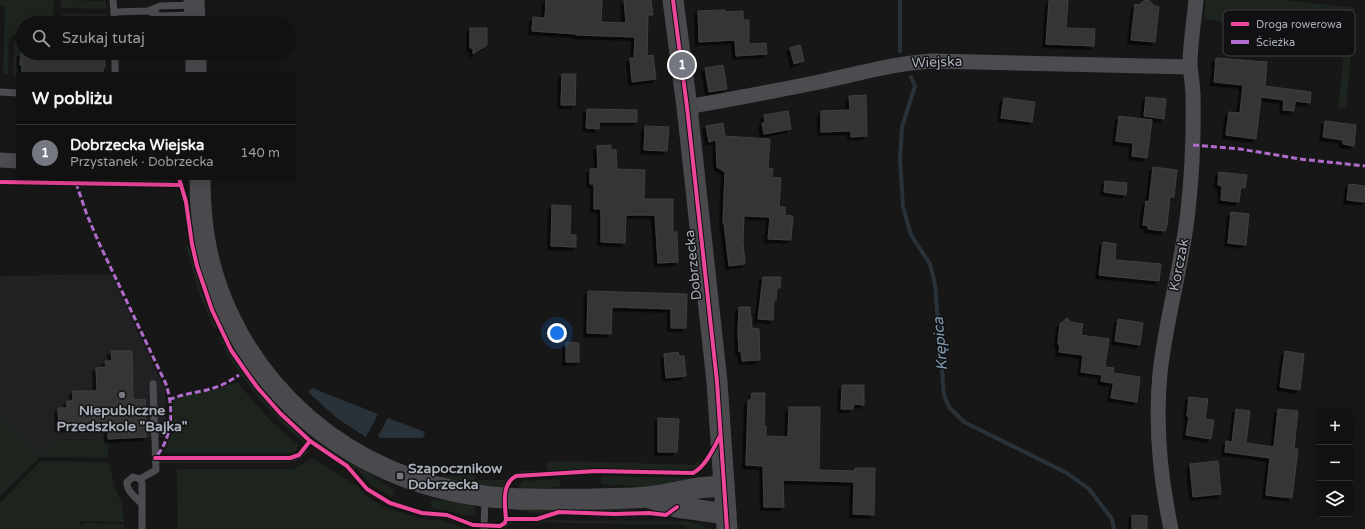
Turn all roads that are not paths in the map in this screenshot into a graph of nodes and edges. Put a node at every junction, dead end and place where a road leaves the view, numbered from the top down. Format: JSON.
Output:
{"nodes":[{"id":1,"x":114,"y":0,"type":"edge"},
{"id":2,"x":674,"y":0,"type":"edge"},
{"id":3,"x":1196,"y":0,"type":"edge"},
{"id":4,"x":194,"y":11,"type":"edge"},
{"id":5,"x":114,"y":12,"type":"junction"},
{"id":6,"x":114,"y":16,"type":"edge"},
{"id":7,"x":115,"y":60,"type":"edge"},
{"id":8,"x":196,"y":60,"type":"edge"},
{"id":9,"x":1190,"y":67,"type":"junction"},
{"id":10,"x":115,"y":72,"type":"edge"},
{"id":11,"x":196,"y":72,"type":"edge"},
{"id":12,"x":0,"y":92,"type":"edge"},
{"id":13,"x":16,"y":93,"type":"edge"},
{"id":14,"x":687,"y":107,"type":"junction"},
{"id":15,"x":0,"y":160,"type":"edge"},
{"id":16,"x":16,"y":161,"type":"edge"},
{"id":17,"x":200,"y":180,"type":"edge"},
{"id":18,"x":153,"y":384,"type":"dead end"},
{"id":19,"x":140,"y":479,"type":"junction"},
{"id":20,"x":724,"y":486,"type":"junction"},
{"id":21,"x":485,"y":497,"type":"junction"},
{"id":22,"x":647,"y":497,"type":"junction"},
{"id":23,"x":142,"y":504,"type":"junction"},
{"id":24,"x":727,"y":521,"type":"edge"},
{"id":25,"x":142,"y":529,"type":"edge"},
{"id":26,"x":484,"y":529,"type":"edge"},
{"id":27,"x":1171,"y":529,"type":"edge"}],
"edges":[{"from":1,"to":5,"type":"lane"},
{"from":2,"to":14,"type":"street","name":"Dobrzecka"},
{"from":3,"to":9,"type":"street","name":"Korczak"},
{"from":4,"to":5,"type":"lane"},
{"from":5,"to":6,"type":"lane"},
{"from":7,"to":10,"type":"lane"},
{"from":8,"to":11,"type":"street"},
{"from":9,"to":14,"type":"street","name":"Wiejska"},
{"from":9,"to":27,"type":"street","name":"Korczak"},
{"from":12,"to":13,"type":"lane"},
{"from":14,"to":20,"type":"street","name":"Dobrzecka"},
{"from":15,"to":16,"type":"street"},
{"from":17,"to":21,"type":"street"},
{"from":18,"to":19,"type":"lane"},
{"from":19,"to":23,"type":"lane"},
{"from":19,"to":23,"type":"lane"},
{"from":20,"to":22,"type":"street"},
{"from":20,"to":24,"type":"street","name":"Dobrzecka"},
{"from":21,"to":22,"type":"street"},
{"from":21,"to":26,"type":"lane"},
{"from":22,"to":24,"type":"street"},
{"from":23,"to":25,"type":"lane"}]}
